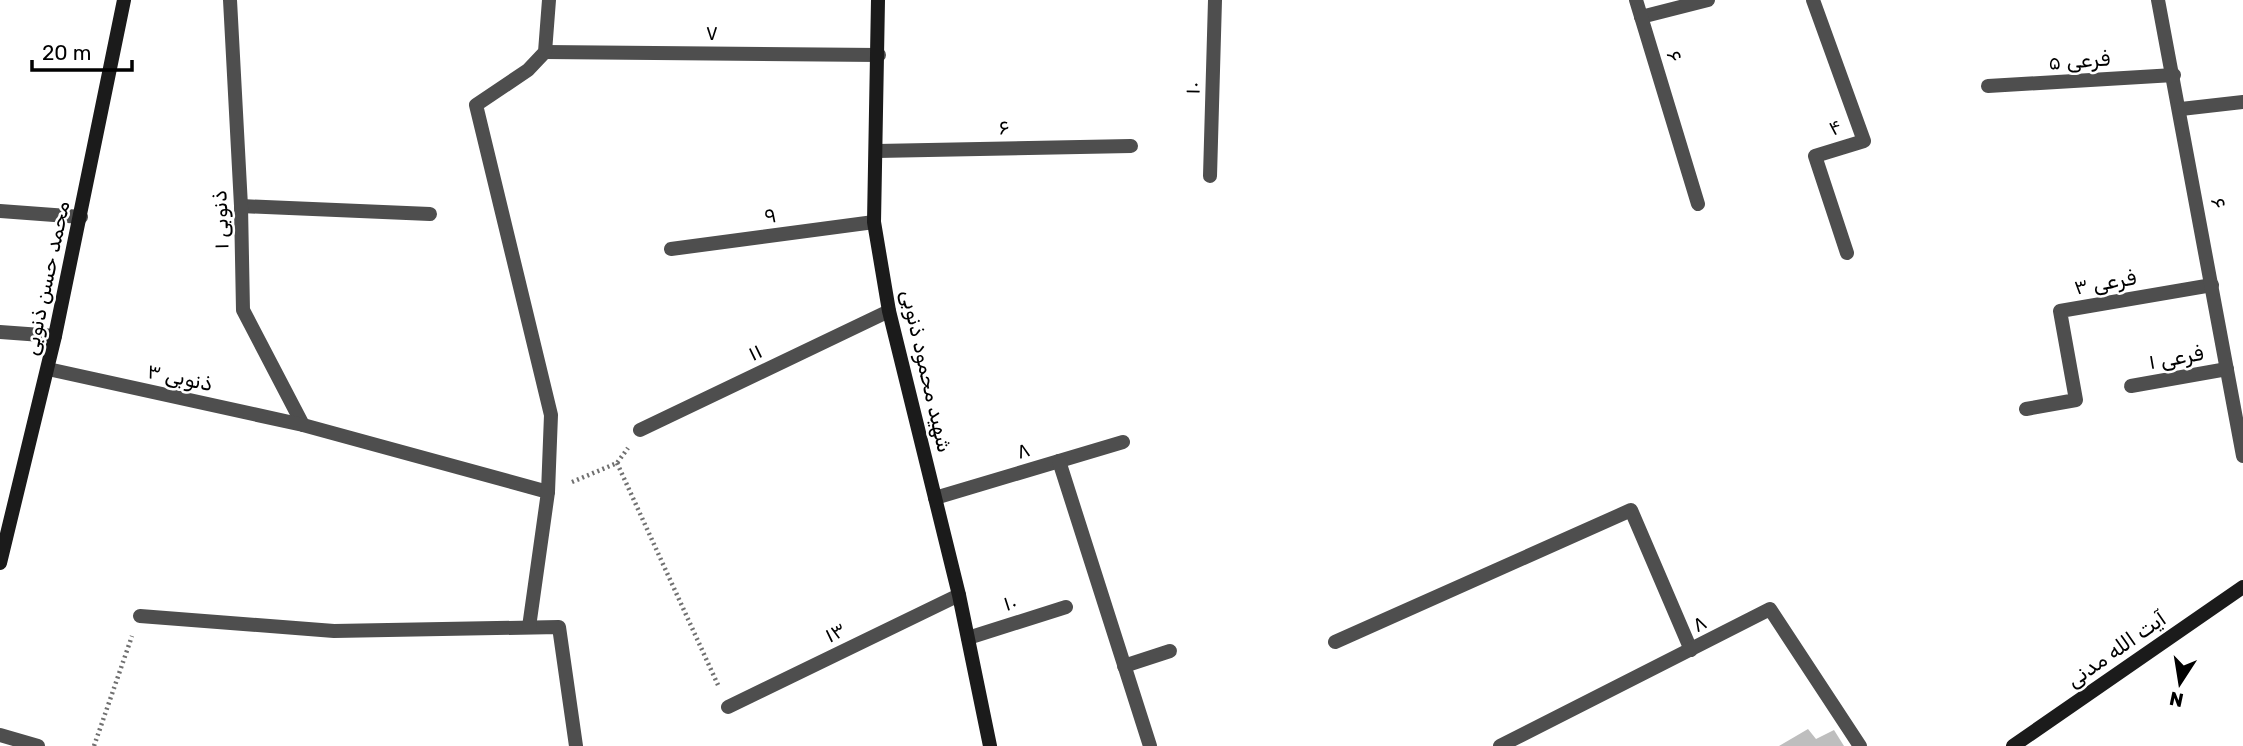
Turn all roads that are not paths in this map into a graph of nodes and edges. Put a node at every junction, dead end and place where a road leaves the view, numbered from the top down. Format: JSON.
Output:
{"nodes":[{"id":1,"x":124,"y":0,"type":"edge"},
{"id":2,"x":230,"y":0,"type":"edge"},
{"id":3,"x":549,"y":0,"type":"edge"},
{"id":4,"x":878,"y":0,"type":"edge"},
{"id":5,"x":1215,"y":0,"type":"edge"},
{"id":6,"x":1636,"y":0,"type":"edge"},
{"id":7,"x":1708,"y":0,"type":"edge"},
{"id":8,"x":1813,"y":0,"type":"edge"},
{"id":9,"x":2158,"y":0,"type":"edge"},
{"id":10,"x":1641,"y":17,"type":"junction"},
{"id":11,"x":545,"y":52,"type":"junction"},
{"id":12,"x":879,"y":55,"type":"junction"},
{"id":13,"x":2174,"y":75,"type":"junction"},
{"id":14,"x":1988,"y":86,"type":"dead end"},
{"id":15,"x":2243,"y":102,"type":"edge"},
{"id":16,"x":2180,"y":109,"type":"junction"},
{"id":17,"x":1131,"y":146,"type":"dead end"},
{"id":18,"x":877,"y":151,"type":"junction"},
{"id":19,"x":1210,"y":176,"type":"dead end"},
{"id":20,"x":1698,"y":204,"type":"dead end"},
{"id":21,"x":241,"y":206,"type":"junction"},
{"id":22,"x":0,"y":211,"type":"edge"},
{"id":23,"x":430,"y":214,"type":"dead end"},
{"id":24,"x":81,"y":217,"type":"junction"},
{"id":25,"x":874,"y":222,"type":"junction"},
{"id":26,"x":671,"y":248,"type":"dead end"},
{"id":27,"x":1847,"y":253,"type":"dead end"},
{"id":28,"x":2212,"y":285,"type":"junction"},
{"id":29,"x":889,"y":311,"type":"junction"},
{"id":30,"x":0,"y":332,"type":"edge"},
{"id":31,"x":55,"y":336,"type":"junction"},
{"id":32,"x":48,"y":369,"type":"junction"},
{"id":33,"x":2227,"y":369,"type":"junction"},
{"id":34,"x":2131,"y":386,"type":"dead end"},
{"id":35,"x":2026,"y":409,"type":"dead end"},
{"id":36,"x":303,"y":425,"type":"junction"},
{"id":37,"x":640,"y":430,"type":"road end"},
{"id":38,"x":1123,"y":442,"type":"dead end"},
{"id":39,"x":2243,"y":456,"type":"edge"},
{"id":40,"x":1059,"y":461,"type":"junction"},
{"id":41,"x":548,"y":492,"type":"junction"},
{"id":42,"x":935,"y":498,"type":"junction"},
{"id":43,"x":0,"y":563,"type":"edge"},
{"id":44,"x":2243,"y":587,"type":"edge"},
{"id":45,"x":959,"y":595,"type":"junction"},
{"id":46,"x":1066,"y":607,"type":"dead end"},
{"id":47,"x":139,"y":615,"type":"road end"},
{"id":48,"x":529,"y":627,"type":"junction"},
{"id":49,"x":968,"y":638,"type":"junction"},
{"id":50,"x":1335,"y":642,"type":"dead end"},
{"id":51,"x":1691,"y":650,"type":"junction"},
{"id":52,"x":1170,"y":651,"type":"dead end"},
{"id":53,"x":1124,"y":666,"type":"junction"},
{"id":54,"x":728,"y":707,"type":"road end"},
{"id":55,"x":0,"y":735,"type":"edge"},
{"id":56,"x":38,"y":746,"type":"edge"},
{"id":57,"x":576,"y":746,"type":"edge"},
{"id":58,"x":990,"y":746,"type":"edge"},
{"id":59,"x":1150,"y":746,"type":"edge"},
{"id":60,"x":1500,"y":746,"type":"edge"},
{"id":61,"x":1860,"y":746,"type":"edge"},
{"id":62,"x":2013,"y":746,"type":"edge"}],
"edges":[{"from":1,"to":24,"type":"street","name":"محمد حسن ذنوبی"},
{"from":2,"to":21,"type":"street","name":"ذنوبی ۱"},
{"from":3,"to":11,"type":"street"},
{"from":4,"to":12,"type":"street","name":"شهید محمود ذنوبی"},
{"from":5,"to":19,"type":"street","name":"۱۰"},
{"from":6,"to":10,"type":"street","name":"۶"},
{"from":7,"to":10,"type":"street"},
{"from":8,"to":27,"type":"street","name":"۴"},
{"from":9,"to":13,"type":"street","name":"۶"},
{"from":10,"to":20,"type":"street","name":"۶"},
{"from":11,"to":12,"type":"street","name":"۷"},
{"from":11,"to":41,"type":"street"},
{"from":12,"to":18,"type":"street","name":"شهید محمود ذنوبی"},
{"from":13,"to":14,"type":"street","name":"فرعی ۵"},
{"from":13,"to":16,"type":"street","name":"۶"},
{"from":15,"to":16,"type":"street"},
{"from":16,"to":28,"type":"street","name":"۶"},
{"from":17,"to":18,"type":"street","name":"۶"},
{"from":18,"to":25,"type":"street","name":"شهید محمود ذنوبی"},
{"from":21,"to":23,"type":"street"},
{"from":21,"to":36,"type":"street","name":"ذنوبی ۱"},
{"from":22,"to":24,"type":"street"},
{"from":24,"to":31,"type":"street","name":"محمد حسن ذنوبی"},
{"from":25,"to":26,"type":"street","name":"۹"},
{"from":25,"to":29,"type":"street","name":"شهید محمود ذنوبی"},
{"from":28,"to":33,"type":"street","name":"۶"},
{"from":28,"to":35,"type":"street","name":"فرعی ۳"},
{"from":29,"to":37,"type":"street","name":"۱۱"},
{"from":29,"to":42,"type":"street","name":"شهید محمود ذنوبی"},
{"from":30,"to":31,"type":"street"},
{"from":31,"to":32,"type":"street","name":"محمد حسن ذنوبی"},
{"from":32,"to":36,"type":"street","name":"ذنوبی ۳"},
{"from":32,"to":43,"type":"street","name":"محمد حسن ذنوبی"},
{"from":33,"to":34,"type":"street","name":"فرعی ۱"},
{"from":33,"to":39,"type":"street","name":"۶"},
{"from":36,"to":41,"type":"street","name":"ذنوبی ۳"},
{"from":38,"to":40,"type":"street","name":"۸"},
{"from":40,"to":42,"type":"street","name":"۸"},
{"from":40,"to":53,"type":"street"},
{"from":41,"to":48,"type":"street"},
{"from":42,"to":45,"type":"street","name":"شهید محمود ذنوبی"},
{"from":44,"to":62,"type":"street","name":"آیت الله مدنی"},
{"from":45,"to":49,"type":"street","name":"شهید محمود ذنوبی"},
{"from":45,"to":54,"type":"street","name":"۱۳"},
{"from":46,"to":49,"type":"street","name":"۱۰"},
{"from":47,"to":48,"type":"street"},
{"from":48,"to":57,"type":"street"},
{"from":49,"to":58,"type":"street","name":"شهید محمود ذنوبی"},
{"from":50,"to":51,"type":"street"},
{"from":51,"to":60,"type":"street","name":"۸"},
{"from":51,"to":61,"type":"street","name":"۸"},
{"from":52,"to":53,"type":"street"},
{"from":53,"to":59,"type":"street"},
{"from":55,"to":56,"type":"street"}]}
